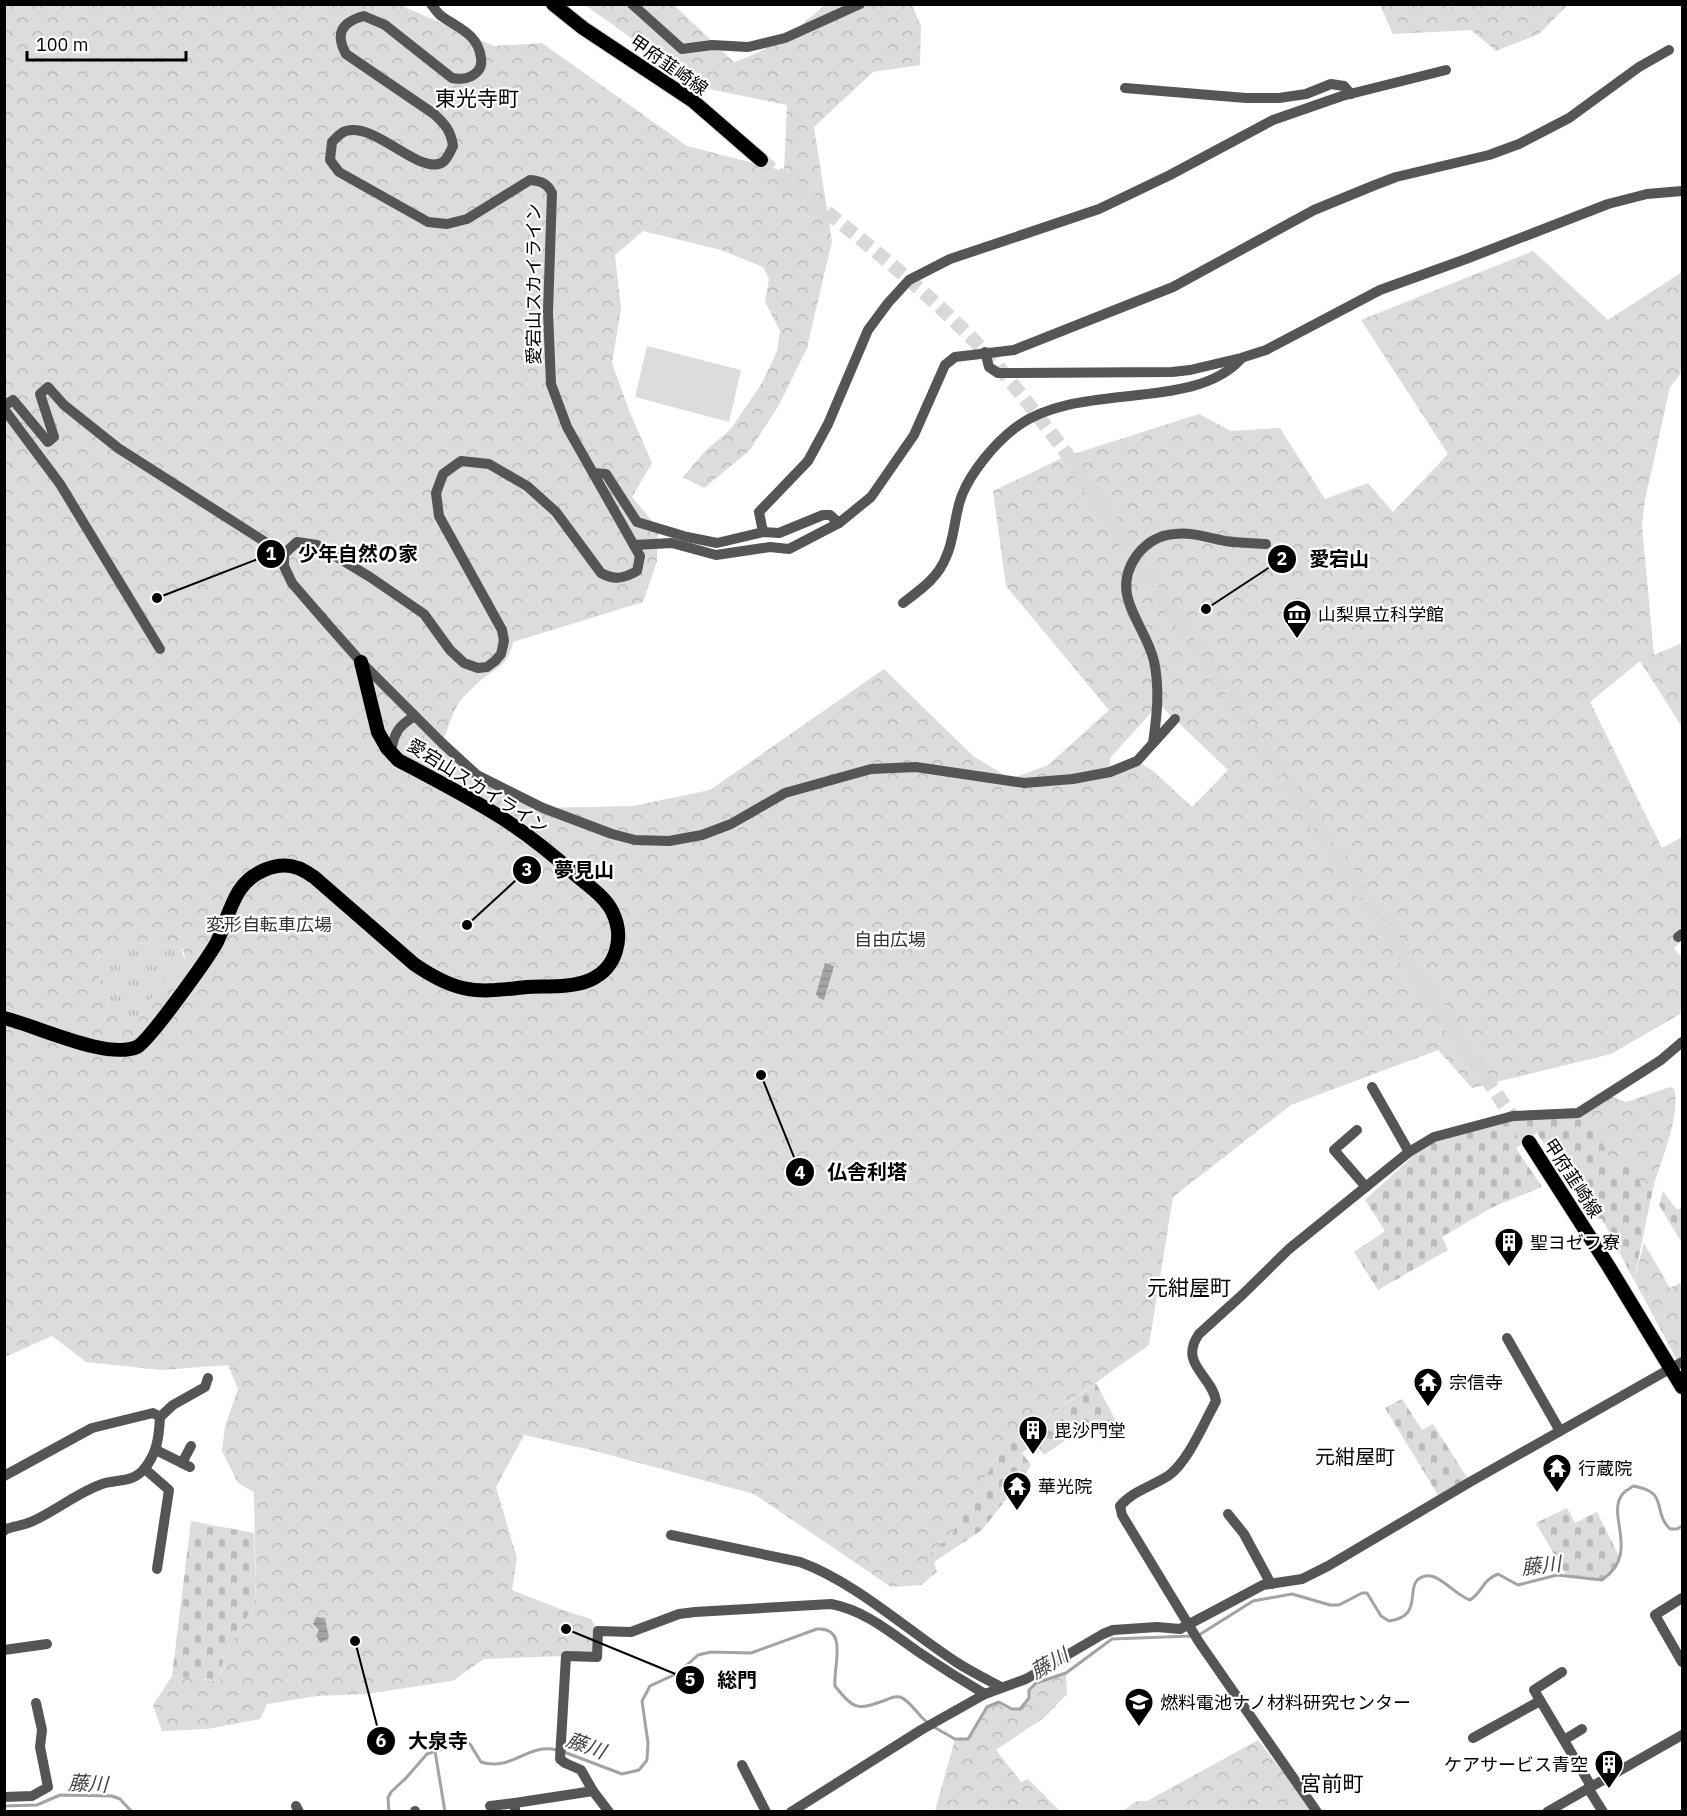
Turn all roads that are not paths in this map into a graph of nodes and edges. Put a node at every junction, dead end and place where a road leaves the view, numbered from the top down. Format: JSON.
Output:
{"nodes":[{"id":1,"x":431,"y":4,"type":"edge"},
{"id":2,"x":553,"y":4,"type":"edge"},
{"id":3,"x":632,"y":4,"type":"edge"},
{"id":4,"x":860,"y":4,"type":"edge"},
{"id":5,"x":1669,"y":50,"type":"dead end"},
{"id":6,"x":1446,"y":70,"type":"dead end"},
{"id":7,"x":1125,"y":88,"type":"dead end"},
{"id":8,"x":1351,"y":94,"type":"junction"},
{"id":9,"x":760,"y":160,"type":"tunnel mouth"},
{"id":10,"x":1682,"y":191,"type":"edge"},
{"id":11,"x":985,"y":352,"type":"junction"},
{"id":12,"x":1241,"y":358,"type":"junction"},
{"id":13,"x":4,"y":408,"type":"edge"},
{"id":14,"x":593,"y":473,"type":"junction"},
{"id":15,"x":839,"y":523,"type":"junction"},
{"id":16,"x":763,"y":532,"type":"junction"},
{"id":17,"x":1266,"y":544,"type":"dead end"},
{"id":18,"x":634,"y":545,"type":"junction"},
{"id":19,"x":285,"y":554,"type":"junction"},
{"id":20,"x":903,"y":603,"type":"dead end"},
{"id":21,"x":160,"y":649,"type":"dead end"},
{"id":22,"x":361,"y":662,"type":"junction"},
{"id":23,"x":415,"y":716,"type":"junction"},
{"id":24,"x":1175,"y":719,"type":"dead end"},
{"id":25,"x":1153,"y":743,"type":"junction"},
{"id":26,"x":391,"y":752,"type":"junction"},
{"id":27,"x":4,"y":1018,"type":"edge"},
{"id":28,"x":1683,"y":1042,"type":"edge"},
{"id":29,"x":1372,"y":1087,"type":"dead end"},
{"id":30,"x":1357,"y":1130,"type":"dead end"},
{"id":31,"x":1529,"y":1142,"type":"tunnel mouth"},
{"id":32,"x":1409,"y":1152,"type":"junction"},
{"id":33,"x":1366,"y":1187,"type":"junction"},
{"id":34,"x":1507,"y":1338,"type":"dead end"},
{"id":35,"x":1677,"y":1365,"type":"edge"},
{"id":36,"x":208,"y":1378,"type":"dead end"},
{"id":37,"x":1683,"y":1387,"type":"edge"},
{"id":38,"x":160,"y":1417,"type":"junction"},
{"id":39,"x":1560,"y":1431,"type":"junction"},
{"id":40,"x":191,"y":1446,"type":"dead end"},
{"id":41,"x":156,"y":1450,"type":"junction"},
{"id":42,"x":145,"y":1469,"type":"junction"},
{"id":43,"x":4,"y":1476,"type":"edge"},
{"id":44,"x":1228,"y":1514,"type":"dead end"},
{"id":45,"x":5,"y":1529,"type":"edge"},
{"id":46,"x":671,"y":1535,"type":"dead end"},
{"id":47,"x":157,"y":1569,"type":"dead end"},
{"id":48,"x":1271,"y":1584,"type":"junction"},
{"id":49,"x":1683,"y":1598,"type":"edge"},
{"id":50,"x":1190,"y":1627,"type":"junction"},
{"id":51,"x":47,"y":1644,"type":"dead end"},
{"id":52,"x":4,"y":1650,"type":"edge"},
{"id":53,"x":1683,"y":1662,"type":"edge"},
{"id":54,"x":1562,"y":1672,"type":"dead end"},
{"id":55,"x":1001,"y":1687,"type":"junction"},
{"id":56,"x":985,"y":1694,"type":"junction"},
{"id":57,"x":1540,"y":1701,"type":"junction"},
{"id":58,"x":36,"y":1703,"type":"dead end"},
{"id":59,"x":1582,"y":1729,"type":"dead end"},
{"id":60,"x":1683,"y":1735,"type":"edge"},
{"id":61,"x":1473,"y":1738,"type":"dead end"},
{"id":62,"x":1564,"y":1740,"type":"junction"},
{"id":63,"x":742,"y":1765,"type":"dead end"},
{"id":64,"x":1590,"y":1787,"type":"junction"},
{"id":65,"x":593,"y":1791,"type":"junction"},
{"id":66,"x":4,"y":1797,"type":"edge"},
{"id":67,"x":490,"y":1806,"type":"dead end"},
{"id":68,"x":515,"y":1807,"type":"edge"},
{"id":69,"x":609,"y":1812,"type":"edge"},
{"id":70,"x":766,"y":1812,"type":"edge"},
{"id":71,"x":791,"y":1812,"type":"edge"},
{"id":72,"x":1317,"y":1812,"type":"edge"},
{"id":73,"x":1547,"y":1812,"type":"edge"},
{"id":74,"x":1603,"y":1812,"type":"edge"}],
"edges":[{"from":1,"to":14,"type":"street","name":"愛宕山スカイライン"},
{"from":2,"to":9,"type":"main road","name":"甲府韮崎線"},
{"from":3,"to":4,"type":"street"},
{"from":5,"to":11,"type":"street"},
{"from":6,"to":8,"type":"street"},
{"from":7,"to":8,"type":"street"},
{"from":8,"to":16,"type":"street"},
{"from":10,"to":12,"type":"street"},
{"from":11,"to":12,"type":"street"},
{"from":11,"to":15,"type":"street"},
{"from":12,"to":20,"type":"street"},
{"from":13,"to":19,"type":"street"},
{"from":13,"to":21,"type":"street"},
{"from":14,"to":16,"type":"street"},
{"from":14,"to":18,"type":"street","name":"愛宕山スカイライン"},
{"from":15,"to":16,"type":"street"},
{"from":15,"to":18,"type":"street"},
{"from":17,"to":25,"type":"street"},
{"from":18,"to":19,"type":"street","name":"愛宕山スカイライン"},
{"from":19,"to":22,"type":"street","name":"愛宕山スカイライン"},
{"from":22,"to":23,"type":"street"},
{"from":22,"to":26,"type":"main road","name":"愛宕山スカイライン"},
{"from":23,"to":25,"type":"street"},
{"from":23,"to":26,"type":"street"},
{"from":24,"to":25,"type":"street"},
{"from":26,"to":27,"type":"main road","name":"愛宕山スカイライン"},
{"from":28,"to":32,"type":"street"},
{"from":29,"to":32,"type":"street"},
{"from":30,"to":33,"type":"street"},
{"from":31,"to":35,"type":"main road","name":"甲府韮崎線"},
{"from":32,"to":33,"type":"street"},
{"from":33,"to":50,"type":"street"},
{"from":34,"to":39,"type":"street"},
{"from":35,"to":37,"type":"main road","name":"甲府韮崎線"},
{"from":35,"to":39,"type":"street"},
{"from":36,"to":38,"type":"street"},
{"from":38,"to":41,"type":"street"},
{"from":38,"to":43,"type":"street"},
{"from":39,"to":48,"type":"street"},
{"from":40,"to":41,"type":"street"},
{"from":41,"to":42,"type":"street"},
{"from":42,"to":45,"type":"street"},
{"from":42,"to":47,"type":"street"},
{"from":44,"to":48,"type":"street"},
{"from":46,"to":55,"type":"street"},
{"from":48,"to":50,"type":"street"},
{"from":49,"to":53,"type":"street"},
{"from":50,"to":55,"type":"street"},
{"from":50,"to":72,"type":"street"},
{"from":51,"to":52,"type":"street"},
{"from":54,"to":57,"type":"street"},
{"from":55,"to":56,"type":"street"},
{"from":56,"to":65,"type":"street"},
{"from":56,"to":71,"type":"street"},
{"from":57,"to":61,"type":"street"},
{"from":57,"to":62,"type":"street"},
{"from":58,"to":66,"type":"street"},
{"from":59,"to":62,"type":"street"},
{"from":60,"to":64,"type":"street"},
{"from":62,"to":64,"type":"street"},
{"from":63,"to":70,"type":"street"},
{"from":64,"to":73,"type":"street"},
{"from":64,"to":74,"type":"street"},
{"from":65,"to":68,"type":"street"},
{"from":65,"to":69,"type":"street"},
{"from":67,"to":68,"type":"street"}]}
